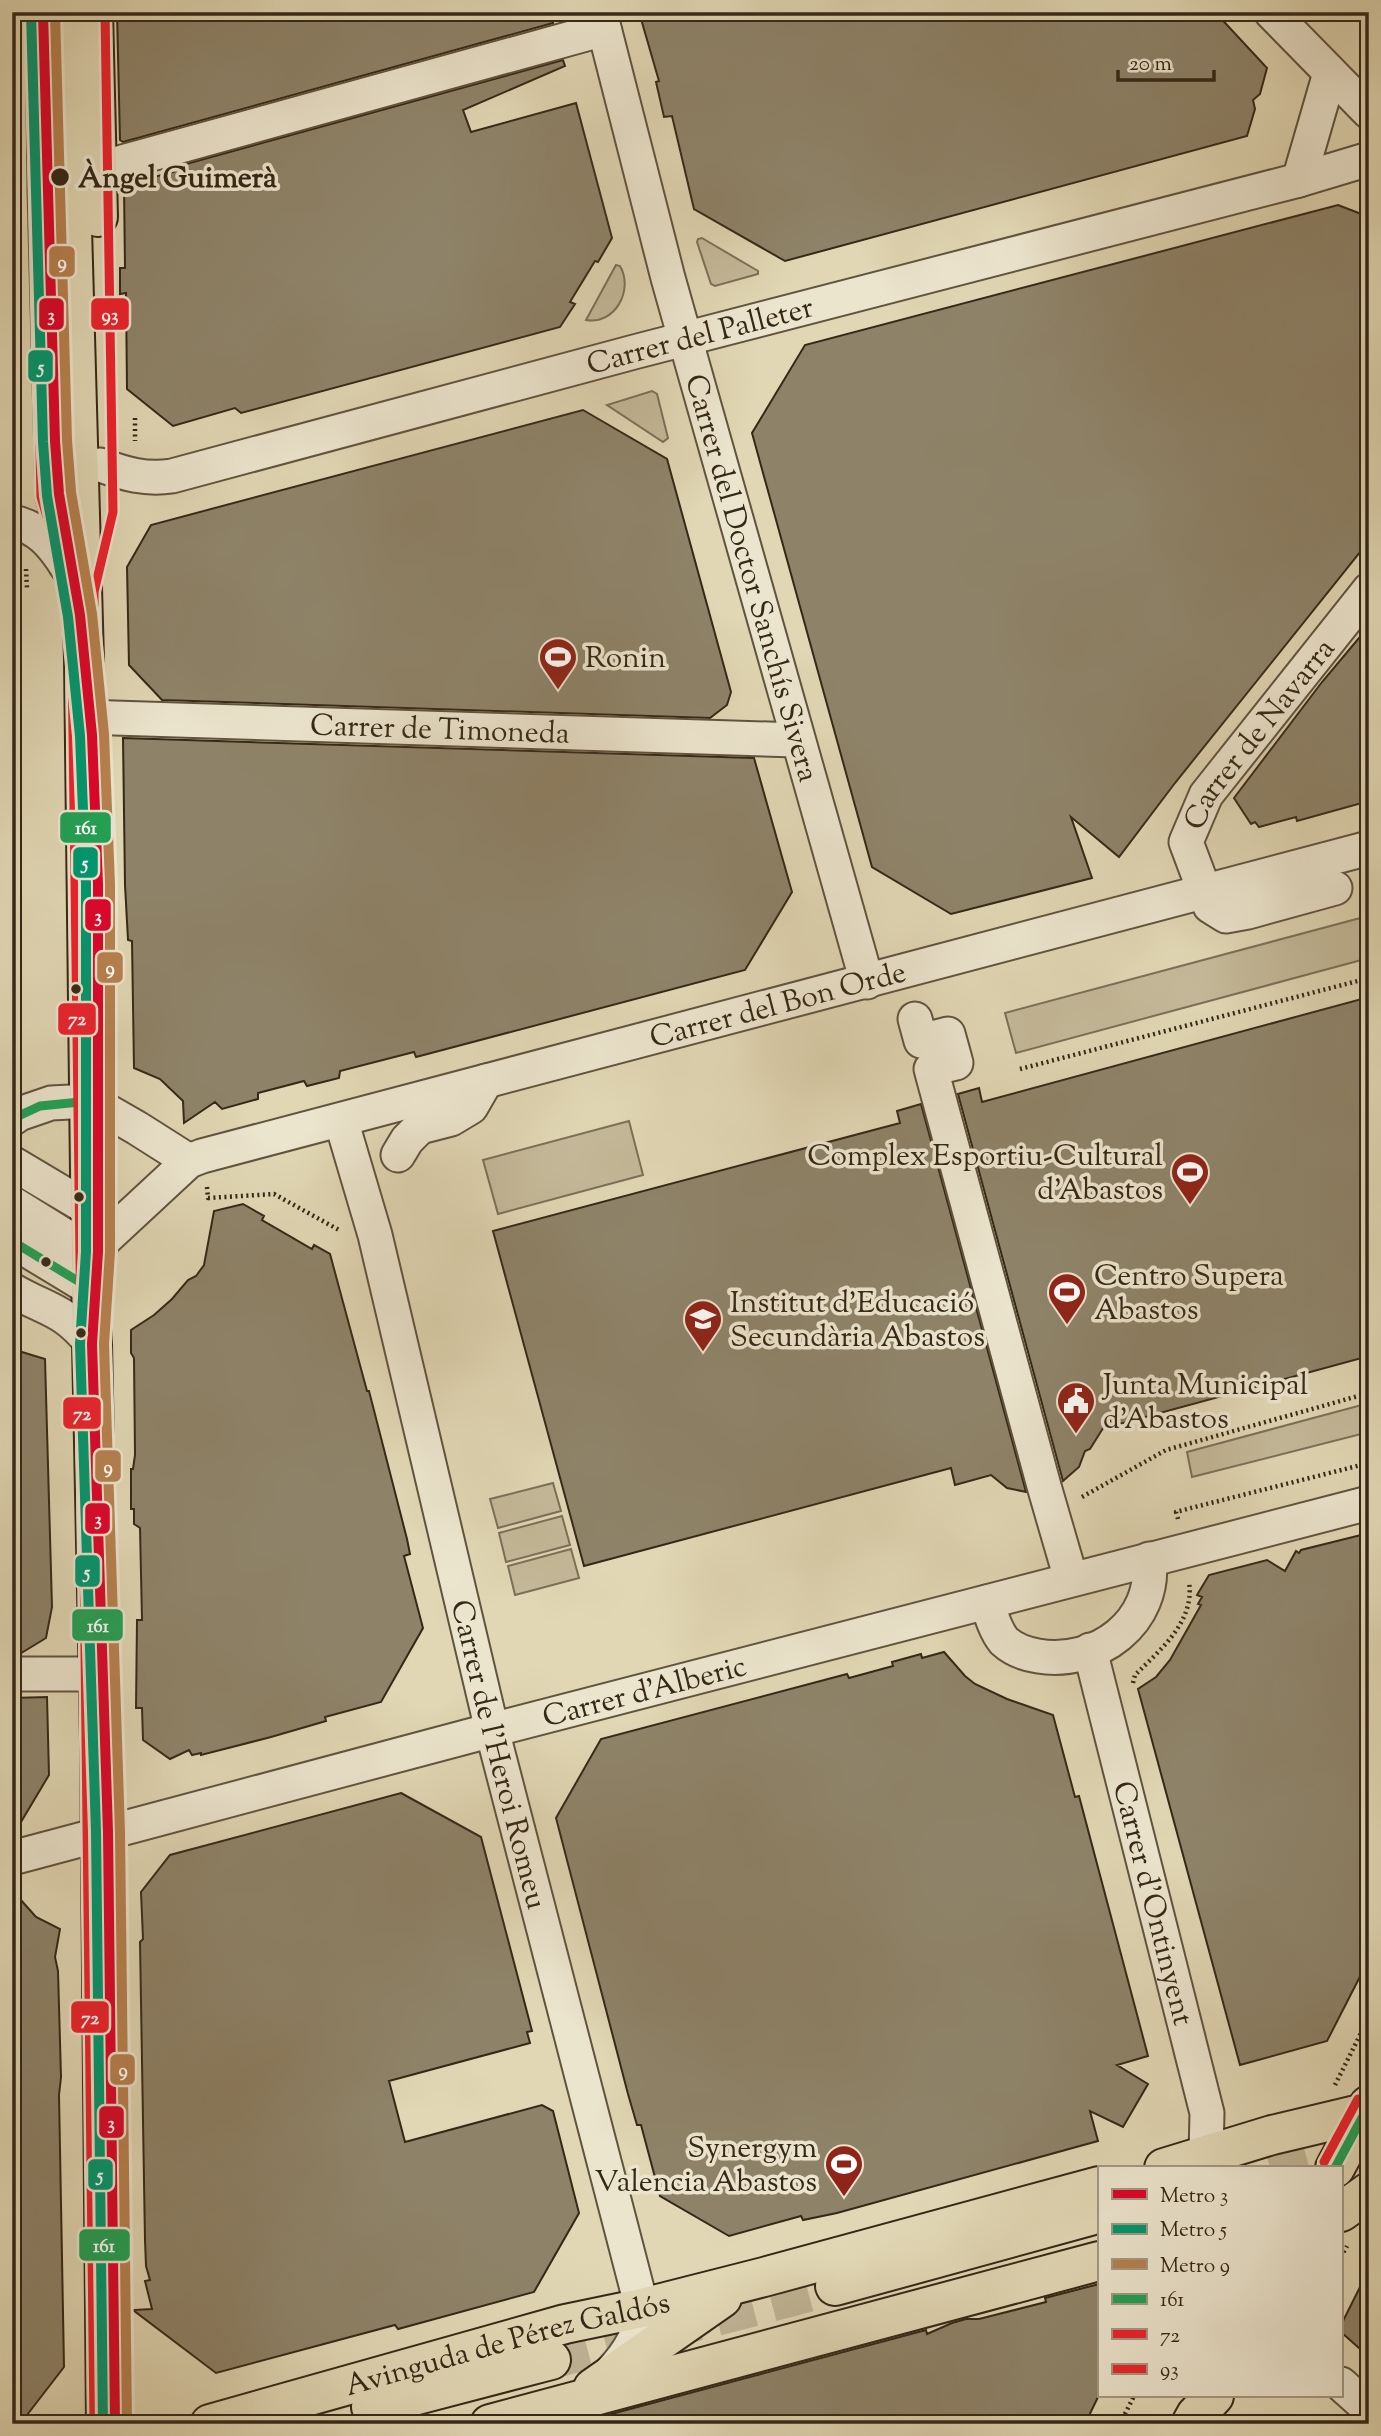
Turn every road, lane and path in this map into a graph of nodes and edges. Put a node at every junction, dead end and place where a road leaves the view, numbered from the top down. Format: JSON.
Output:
{"nodes":[{"id":1,"x":43,"y":12,"type":"edge"},
{"id":2,"x":66,"y":12,"type":"edge"},
{"id":3,"x":93,"y":12,"type":"edge"},
{"id":4,"x":1271,"y":12,"type":"edge"},
{"id":5,"x":602,"y":20,"type":"edge"},
{"id":6,"x":1330,"y":73,"type":"junction"},
{"id":7,"x":1369,"y":112,"type":"edge"},
{"id":8,"x":1369,"y":159,"type":"edge"},
{"id":9,"x":97,"y":169,"type":"junction"},
{"id":10,"x":1299,"y":180,"type":"junction"},
{"id":11,"x":686,"y":339,"type":"junction"},
{"id":12,"x":135,"y":418,"type":"dead end"},
{"id":13,"x":135,"y":451,"type":"dead end"},
{"id":14,"x":100,"y":465,"type":"junction"},
{"id":15,"x":12,"y":522,"type":"edge"},
{"id":16,"x":1369,"y":590,"type":"edge"},
{"id":17,"x":82,"y":591,"type":"junction"},
{"id":18,"x":83,"y":717,"type":"junction"},
{"id":19,"x":797,"y":740,"type":"junction"},
{"id":20,"x":1369,"y":848,"type":"edge"},
{"id":21,"x":1335,"y":888,"type":"dead end"},
{"id":22,"x":1203,"y":892,"type":"junction"},
{"id":23,"x":1369,"y":978,"type":"edge"},
{"id":24,"x":867,"y":982,"type":"junction"},
{"id":25,"x":918,"y":1030,"type":"dead end"},
{"id":26,"x":1020,"y":1069,"type":"dead end"},
{"id":27,"x":486,"y":1081,"type":"junction"},
{"id":28,"x":90,"y":1101,"type":"junction"},
{"id":29,"x":12,"y":1119,"type":"edge"},
{"id":30,"x":341,"y":1120,"type":"junction"},
{"id":31,"x":398,"y":1156,"type":"dead end"},
{"id":32,"x":12,"y":1163,"type":"edge"},
{"id":33,"x":197,"y":1168,"type":"junction"},
{"id":34,"x":12,"y":1203,"type":"edge"},
{"id":35,"x":91,"y":1210,"type":"junction"},
{"id":36,"x":343,"y":1232,"type":"dead end"},
{"id":37,"x":12,"y":1241,"type":"edge"},
{"id":38,"x":91,"y":1252,"type":"junction"},
{"id":39,"x":91,"y":1289,"type":"junction"},
{"id":40,"x":12,"y":1290,"type":"edge"},
{"id":41,"x":92,"y":1344,"type":"junction"},
{"id":42,"x":1369,"y":1393,"type":"edge"},
{"id":43,"x":1369,"y":1463,"type":"edge"},
{"id":44,"x":1369,"y":1503,"type":"edge"},
{"id":45,"x":1053,"y":1514,"type":"junction"},
{"id":46,"x":1178,"y":1519,"type":"dead end"},
{"id":47,"x":1149,"y":1559,"type":"junction"},
{"id":48,"x":1189,"y":1577,"type":"dead end"},
{"id":49,"x":1071,"y":1579,"type":"junction"},
{"id":50,"x":987,"y":1602,"type":"junction"},
{"id":51,"x":1090,"y":1650,"type":"junction"},
{"id":52,"x":12,"y":1674,"type":"edge"},
{"id":53,"x":98,"y":1674,"type":"junction"},
{"id":54,"x":1133,"y":1686,"type":"dead end"},
{"id":55,"x":492,"y":1730,"type":"junction"},
{"id":56,"x":100,"y":1836,"type":"junction"},
{"id":57,"x":12,"y":1858,"type":"edge"},
{"id":58,"x":1369,"y":2017,"type":"edge"},
{"id":59,"x":1333,"y":2090,"type":"dead end"},
{"id":60,"x":1367,"y":2110,"type":"edge"},
{"id":61,"x":1207,"y":2162,"type":"edge"},
{"id":62,"x":1178,"y":2166,"type":"edge"},
{"id":63,"x":1336,"y":2166,"type":"edge"},
{"id":64,"x":1369,"y":2192,"type":"edge"},
{"id":65,"x":1342,"y":2211,"type":"edge"},
{"id":66,"x":1095,"y":2224,"type":"edge"},
{"id":67,"x":764,"y":2277,"type":"junction"},
{"id":68,"x":836,"y":2292,"type":"tunnel mouth"},
{"id":69,"x":642,"y":2308,"type":"junction"},
{"id":70,"x":573,"y":2378,"type":"junction"},
{"id":71,"x":1342,"y":2385,"type":"edge"},
{"id":72,"x":1133,"y":2398,"type":"edge"},
{"id":73,"x":1369,"y":2409,"type":"edge"},
{"id":74,"x":106,"y":2424,"type":"edge"},
{"id":75,"x":210,"y":2424,"type":"edge"},
{"id":76,"x":309,"y":2424,"type":"edge"},
{"id":77,"x":369,"y":2424,"type":"edge"},
{"id":78,"x":489,"y":2424,"type":"edge"},
{"id":79,"x":1120,"y":2424,"type":"edge"}],
"edges":[{"from":1,"to":17,"type":"street"},
{"from":2,"to":17,"type":"main road"},
{"from":3,"to":9,"type":"main road"},
{"from":4,"to":6,"type":"street"},
{"from":5,"to":9,"type":"street"},
{"from":5,"to":11,"type":"street","name":"Carrer del Doctor Sanchís Sivera"},
{"from":6,"to":7,"type":"street"},
{"from":6,"to":10,"type":"street"},
{"from":8,"to":10,"type":"street","name":"Carrer del Palleter"},
{"from":9,"to":14,"type":"main road"},
{"from":10,"to":11,"type":"street","name":"Carrer del Palleter"},
{"from":11,"to":14,"type":"street","name":"Carrer del Palleter"},
{"from":11,"to":19,"type":"street","name":"Carrer del Doctor Sanchís Sivera"},
{"from":12,"to":13,"type":"path"},
{"from":14,"to":17,"type":"main road"},
{"from":15,"to":17,"type":"street"},
{"from":16,"to":22,"type":"street","name":"Carrer de Navarra"},
{"from":17,"to":18,"type":"main road"},
{"from":18,"to":19,"type":"street","name":"Carrer de Timoneda"},
{"from":18,"to":28,"type":"main road"},
{"from":19,"to":24,"type":"street","name":"Carrer del Doctor Sanchís Sivera"},
{"from":20,"to":22,"type":"street","name":"Carrer del Bon Orde"},
{"from":21,"to":22,"type":"street"},
{"from":22,"to":24,"type":"street","name":"Carrer del Bon Orde"},
{"from":23,"to":26,"type":"path"},
{"from":24,"to":27,"type":"street","name":"Carrer del Bon Orde"},
{"from":25,"to":45,"type":"street"},
{"from":27,"to":30,"type":"street","name":"Carrer del Bon Orde"},
{"from":27,"to":31,"type":"street"},
{"from":28,"to":29,"type":"street"},
{"from":28,"to":33,"type":"street"},
{"from":28,"to":35,"type":"main road"},
{"from":30,"to":33,"type":"street","name":"Carrer del Bon Orde"},
{"from":30,"to":55,"type":"street","name":"Carrer de l'Heroi Romeu"},
{"from":32,"to":35,"type":"street"},
{"from":33,"to":36,"type":"path"},
{"from":33,"to":38,"type":"street"},
{"from":34,"to":38,"type":"street"},
{"from":35,"to":38,"type":"main road"},
{"from":37,"to":39,"type":"street"},
{"from":38,"to":39,"type":"main road"},
{"from":39,"to":41,"type":"main road"},
{"from":40,"to":41,"type":"street"},
{"from":41,"to":53,"type":"main road"},
{"from":42,"to":45,"type":"path"},
{"from":43,"to":46,"type":"path"},
{"from":44,"to":47,"type":"street","name":"Carrer d'Alberic"},
{"from":45,"to":49,"type":"street"},
{"from":47,"to":49,"type":"street","name":"Carrer d'Alberic"},
{"from":47,"to":51,"type":"street"},
{"from":48,"to":54,"type":"path"},
{"from":49,"to":50,"type":"street","name":"Carrer d'Alberic"},
{"from":50,"to":51,"type":"street"},
{"from":50,"to":55,"type":"street","name":"Carrer d'Alberic"},
{"from":51,"to":61,"type":"street","name":"Carrer d'Ontinyent"},
{"from":52,"to":53,"type":"street"},
{"from":53,"to":56,"type":"main road"},
{"from":55,"to":56,"type":"street","name":"Carrer d'Alberic"},
{"from":55,"to":69,"type":"street","name":"Carrer de l'Heroi Romeu"},
{"from":56,"to":57,"type":"street","name":"Carrer d'Alberic"},
{"from":56,"to":74,"type":"main road"},
{"from":58,"to":59,"type":"path"},
{"from":60,"to":61,"type":"main road"},
{"from":60,"to":63,"type":"main road"},
{"from":61,"to":62,"type":"main road"},
{"from":64,"to":65,"type":"main road"},
{"from":66,"to":67,"type":"main road","name":"Avinguda de Pérez Galdós"},
{"from":66,"to":68,"type":"main road"},
{"from":66,"to":70,"type":"main road","name":"Avinguda de Pérez Galdós"},
{"from":67,"to":69,"type":"main road","name":"Avinguda de Pérez Galdós"},
{"from":67,"to":70,"type":"main road","name":"Avinguda de Pérez Galdós"},
{"from":69,"to":70,"type":"street","name":"Carrer de l'Heroi Romeu"},
{"from":69,"to":75,"type":"main road","name":"Avinguda de Pérez Galdós"},
{"from":70,"to":76,"type":"main road","name":"Avinguda de Pérez Galdós"},
{"from":70,"to":77,"type":"main road","name":"Avinguda de Pérez Galdós"},
{"from":70,"to":78,"type":"main road","name":"Avinguda de Pérez Galdós"},
{"from":71,"to":73,"type":"street"},
{"from":72,"to":79,"type":"path"}]}
